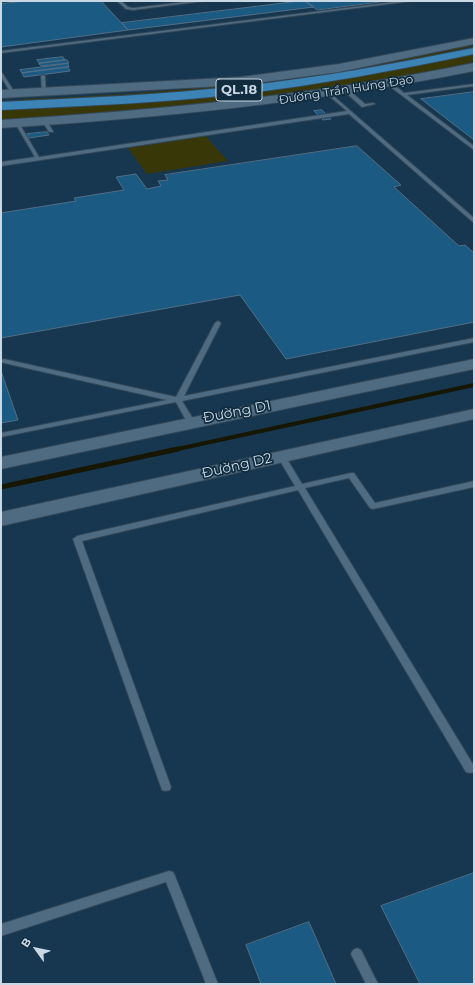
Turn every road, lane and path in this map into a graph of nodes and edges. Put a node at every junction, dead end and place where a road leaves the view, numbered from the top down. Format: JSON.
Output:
{"nodes":[{"id":1,"x":119,"y":1,"type":"edge"},
{"id":2,"x":203,"y":1,"type":"edge"},
{"id":3,"x":410,"y":1,"type":"edge"},
{"id":4,"x":474,"y":41,"type":"edge"},
{"id":5,"x":474,"y":51,"type":"edge"},
{"id":6,"x":1,"y":52,"type":"edge"},
{"id":7,"x":474,"y":67,"type":"edge"},
{"id":8,"x":1,"y":74,"type":"edge"},
{"id":9,"x":43,"y":76,"type":"dead end"},
{"id":10,"x":390,"y":84,"type":"junction"},
{"id":11,"x":474,"y":84,"type":"edge"},
{"id":12,"x":347,"y":91,"type":"junction"},
{"id":13,"x":44,"y":92,"type":"junction"},
{"id":14,"x":330,"y":94,"type":"junction"},
{"id":15,"x":403,"y":94,"type":"junction"},
{"id":16,"x":5,"y":99,"type":"edge"},
{"id":17,"x":373,"y":104,"type":"dead end"},
{"id":18,"x":350,"y":112,"type":"junction"},
{"id":19,"x":17,"y":123,"type":"junction"},
{"id":20,"x":1,"y":124,"type":"edge"},
{"id":21,"x":474,"y":148,"type":"edge"},
{"id":22,"x":38,"y":159,"type":"junction"},
{"id":23,"x":1,"y":164,"type":"edge"},
{"id":24,"x":474,"y":221,"type":"edge"},
{"id":25,"x":218,"y":323,"type":"dead end"},
{"id":26,"x":474,"y":340,"type":"edge"},
{"id":27,"x":4,"y":361,"type":"dead end"},
{"id":28,"x":474,"y":364,"type":"edge"},
{"id":29,"x":178,"y":400,"type":"junction"},
{"id":30,"x":474,"y":414,"type":"edge"},
{"id":31,"x":191,"y":422,"type":"junction"},
{"id":32,"x":1,"y":435,"type":"edge"},
{"id":33,"x":281,"y":456,"type":"junction"},
{"id":34,"x":1,"y":463,"type":"edge"},
{"id":35,"x":474,"y":484,"type":"edge"},
{"id":36,"x":300,"y":487,"type":"junction"},
{"id":37,"x":1,"y":519,"type":"edge"},
{"id":38,"x":470,"y":769,"type":"dead end"},
{"id":39,"x":166,"y":786,"type":"dead end"},
{"id":40,"x":1,"y":930,"type":"edge"},
{"id":41,"x":357,"y":954,"type":"dead end"},
{"id":42,"x":212,"y":984,"type":"edge"},
{"id":43,"x":372,"y":984,"type":"edge"}],
"edges":[{"from":1,"to":2,"type":"lane"},
{"from":3,"to":6,"type":"lane"},
{"from":4,"to":13,"type":"main road","name":"Đường Trần Hưng Đạo"},
{"from":5,"to":16,"type":"highway","name":"Đường Trần Hưng Đạo","number":"QL.18"},
{"from":7,"to":10,"type":"main road","name":"Đường Trần Hưng Đạo"},
{"from":8,"to":16,"type":"lane"},
{"from":9,"to":13,"type":"lane"},
{"from":10,"to":12,"type":"main road","name":"Đường Trần Hưng Đạo"},
{"from":10,"to":15,"type":"lane"},
{"from":11,"to":15,"type":"lane"},
{"from":12,"to":14,"type":"main road","name":"Đường Trần Hưng Đạo"},
{"from":12,"to":17,"type":"lane"},
{"from":13,"to":16,"type":"main road","name":"Đường Trần Hưng Đạo"},
{"from":14,"to":18,"type":"lane"},
{"from":14,"to":19,"type":"main road","name":"Đường Trần Hưng Đạo"},
{"from":15,"to":21,"type":"lane"},
{"from":18,"to":22,"type":"lane"},
{"from":18,"to":24,"type":"lane"},
{"from":19,"to":20,"type":"main road","name":"Đường Trần Hưng Đạo"},
{"from":19,"to":22,"type":"lane"},
{"from":22,"to":23,"type":"lane"},
{"from":25,"to":29,"type":"lane"},
{"from":26,"to":29,"type":"lane"},
{"from":27,"to":29,"type":"lane"},
{"from":28,"to":31,"type":"street","name":"Đường D1"},
{"from":29,"to":31,"type":"lane"},
{"from":29,"to":32,"type":"lane"},
{"from":30,"to":33,"type":"street","name":"Đường D2"},
{"from":31,"to":34,"type":"street","name":"Đường D1"},
{"from":33,"to":36,"type":"lane"},
{"from":33,"to":37,"type":"street","name":"Đường D2"},
{"from":35,"to":36,"type":"lane"},
{"from":36,"to":38,"type":"lane"},
{"from":36,"to":39,"type":"lane"},
{"from":40,"to":42,"type":"lane"},
{"from":41,"to":43,"type":"lane"}]}
